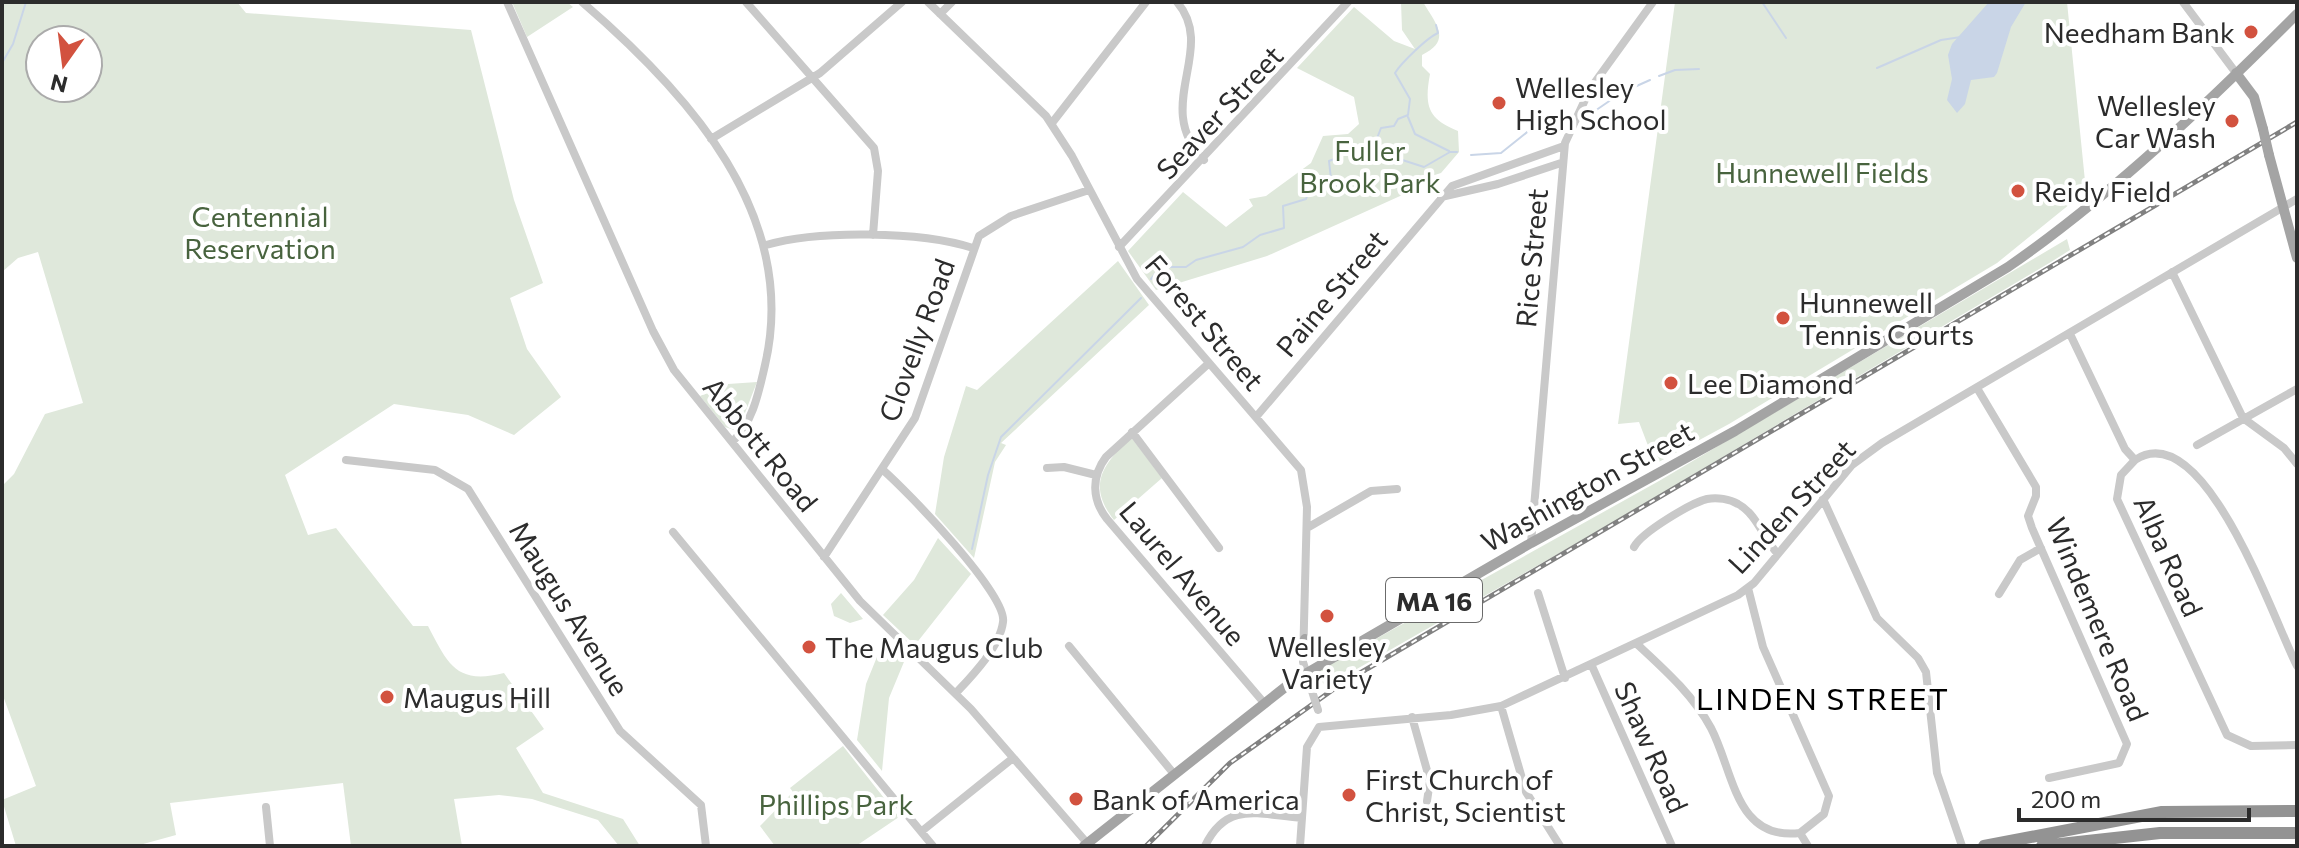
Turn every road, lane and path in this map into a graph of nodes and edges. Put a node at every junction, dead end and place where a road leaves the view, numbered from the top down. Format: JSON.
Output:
{"nodes":[{"id":1,"x":507,"y":2,"type":"edge"},
{"id":2,"x":582,"y":2,"type":"edge"},
{"id":3,"x":746,"y":2,"type":"edge"},
{"id":4,"x":902,"y":2,"type":"edge"},
{"id":5,"x":928,"y":2,"type":"edge"},
{"id":6,"x":952,"y":2,"type":"edge"},
{"id":7,"x":1146,"y":2,"type":"edge"},
{"id":8,"x":1177,"y":2,"type":"edge"},
{"id":9,"x":1348,"y":2,"type":"edge"},
{"id":10,"x":1653,"y":2,"type":"edge"},
{"id":11,"x":2183,"y":2,"type":"edge"},
{"id":12,"x":940,"y":14,"type":"junction"},
{"id":13,"x":2297,"y":14,"type":"edge"},
{"id":14,"x":2236,"y":73,"type":"junction"},
{"id":15,"x":813,"y":78,"type":"junction"},
{"id":16,"x":1052,"y":123,"type":"junction"},
{"id":17,"x":711,"y":139,"type":"junction"},
{"id":18,"x":1564,"y":146,"type":"junction"},
{"id":19,"x":1204,"y":160,"type":"junction"},
{"id":20,"x":1561,"y":163,"type":"junction"},
{"id":21,"x":1089,"y":190,"type":"junction"},
{"id":22,"x":1440,"y":197,"type":"junction"},
{"id":23,"x":2297,"y":199,"type":"edge"},
{"id":24,"x":2282,"y":207,"type":"junction"},
{"id":25,"x":873,"y":235,"type":"junction"},
{"id":26,"x":766,"y":245,"type":"junction"},
{"id":27,"x":1119,"y":247,"type":"junction"},
{"id":28,"x":973,"y":248,"type":"junction"},
{"id":29,"x":2297,"y":258,"type":"edge"},
{"id":30,"x":2172,"y":272,"type":"junction"},
{"id":31,"x":2070,"y":334,"type":"junction"},
{"id":32,"x":1208,"y":364,"type":"junction"},
{"id":33,"x":1977,"y":388,"type":"junction"},
{"id":34,"x":2297,"y":389,"type":"edge"},
{"id":35,"x":1256,"y":417,"type":"junction"},
{"id":36,"x":2243,"y":418,"type":"junction"},
{"id":37,"x":1132,"y":432,"type":"junction"},
{"id":38,"x":732,"y":442,"type":"junction"},
{"id":39,"x":2197,"y":445,"type":"dead end"},
{"id":40,"x":346,"y":460,"type":"dead end"},
{"id":41,"x":2135,"y":460,"type":"junction"},
{"id":42,"x":2297,"y":464,"type":"edge"},
{"id":43,"x":1047,"y":468,"type":"dead end"},
{"id":44,"x":883,"y":470,"type":"junction"},
{"id":45,"x":1096,"y":475,"type":"junction"},
{"id":46,"x":1397,"y":489,"type":"dead end"},
{"id":47,"x":1823,"y":499,"type":"junction"},
{"id":48,"x":1307,"y":528,"type":"junction"},
{"id":49,"x":673,"y":532,"type":"dead end"},
{"id":50,"x":1531,"y":543,"type":"junction"},
{"id":51,"x":1634,"y":547,"type":"dead end"},
{"id":52,"x":1219,"y":548,"type":"dead end"},
{"id":53,"x":2041,"y":548,"type":"junction"},
{"id":54,"x":1777,"y":553,"type":"junction"},
{"id":55,"x":824,"y":557,"type":"junction"},
{"id":56,"x":1748,"y":588,"type":"junction"},
{"id":57,"x":1538,"y":593,"type":"dead end"},
{"id":58,"x":1999,"y":594,"type":"dead end"},
{"id":59,"x":1305,"y":639,"type":"junction"},
{"id":60,"x":1638,"y":645,"type":"junction"},
{"id":61,"x":1069,"y":646,"type":"dead end"},
{"id":62,"x":1336,"y":656,"type":"junction"},
{"id":63,"x":1592,"y":666,"type":"junction"},
{"id":64,"x":2297,"y":666,"type":"edge"},
{"id":65,"x":1308,"y":673,"type":"junction"},
{"id":66,"x":1565,"y":678,"type":"junction"},
{"id":67,"x":956,"y":693,"type":"junction"},
{"id":68,"x":1265,"y":704,"type":"junction"},
{"id":69,"x":1501,"y":706,"type":"junction"},
{"id":70,"x":1412,"y":717,"type":"junction"},
{"id":71,"x":1324,"y":724,"type":"junction"},
{"id":72,"x":2297,"y":745,"type":"edge"},
{"id":73,"x":1013,"y":758,"type":"junction"},
{"id":74,"x":1174,"y":774,"type":"junction"},
{"id":75,"x":2049,"y":778,"type":"dead end"},
{"id":76,"x":1427,"y":801,"type":"dead end"},
{"id":77,"x":266,"y":807,"type":"dead end"},
{"id":78,"x":2297,"y":811,"type":"edge"},
{"id":79,"x":1302,"y":818,"type":"junction"},
{"id":80,"x":922,"y":831,"type":"junction"},
{"id":81,"x":1800,"y":833,"type":"junction"},
{"id":82,"x":2297,"y":833,"type":"edge"},
{"id":83,"x":1086,"y":845,"type":"edge"},
{"id":84,"x":270,"y":846,"type":"edge"},
{"id":85,"x":706,"y":846,"type":"edge"},
{"id":86,"x":933,"y":846,"type":"edge"},
{"id":87,"x":1205,"y":846,"type":"edge"},
{"id":88,"x":1300,"y":846,"type":"edge"},
{"id":89,"x":1560,"y":846,"type":"edge"},
{"id":90,"x":1672,"y":846,"type":"edge"},
{"id":91,"x":1808,"y":846,"type":"edge"},
{"id":92,"x":1962,"y":846,"type":"edge"},
{"id":93,"x":1984,"y":846,"type":"edge"},
{"id":94,"x":2042,"y":846,"type":"edge"}],
"edges":[{"from":1,"to":38,"type":"street","name":"Abbott Road"},
{"from":2,"to":17,"type":"street"},
{"from":3,"to":15,"type":"street"},
{"from":4,"to":15,"type":"street"},
{"from":5,"to":12,"type":"street","name":"Forest Street"},
{"from":6,"to":12,"type":"street"},
{"from":7,"to":16,"type":"street"},
{"from":8,"to":19,"type":"street"},
{"from":9,"to":19,"type":"street","name":"Seaver Street"},
{"from":10,"to":18,"type":"street","name":"Rice Street"},
{"from":11,"to":14,"type":"street"},
{"from":12,"to":16,"type":"street","name":"Forest Street"},
{"from":13,"to":14,"type":"main road","name":"Washington Street","number":"MA 16"},
{"from":14,"to":24,"type":"main road","bridge":true},
{"from":14,"to":50,"type":"main road","name":"Washington Street","number":"MA 16"},
{"from":15,"to":17,"type":"street"},
{"from":15,"to":25,"type":"street"},
{"from":16,"to":21,"type":"street","name":"Forest Street"},
{"from":17,"to":26,"type":"street"},
{"from":18,"to":20,"type":"street","name":"Rice Street"},
{"from":18,"to":22,"type":"street","name":"Paine Street"},
{"from":19,"to":27,"type":"street","name":"Seaver Street"},
{"from":20,"to":22,"type":"street"},
{"from":20,"to":50,"type":"street","name":"Rice Street"},
{"from":21,"to":27,"type":"street","name":"Forest Street"},
{"from":21,"to":28,"type":"street","name":"Clovelly Road"},
{"from":22,"to":35,"type":"street","name":"Paine Street"},
{"from":23,"to":24,"type":"street","name":"Linden Street"},
{"from":24,"to":29,"type":"main road"},
{"from":24,"to":30,"type":"street","name":"Linden Street"},
{"from":25,"to":26,"type":"street"},
{"from":25,"to":28,"type":"street"},
{"from":26,"to":38,"type":"street"},
{"from":27,"to":32,"type":"street","name":"Forest Street"},
{"from":28,"to":44,"type":"street","name":"Clovelly Road"},
{"from":30,"to":31,"type":"street","name":"Linden Street"},
{"from":30,"to":36,"type":"street"},
{"from":31,"to":33,"type":"street","name":"Linden Street"},
{"from":31,"to":41,"type":"street","name":"Alba Road"},
{"from":32,"to":35,"type":"street","name":"Forest Street"},
{"from":32,"to":37,"type":"street"},
{"from":33,"to":47,"type":"street","name":"Linden Street"},
{"from":33,"to":53,"type":"street","name":"Windemere Road"},
{"from":34,"to":36,"type":"street"},
{"from":35,"to":48,"type":"street","name":"Forest Street"},
{"from":36,"to":39,"type":"street"},
{"from":36,"to":42,"type":"street"},
{"from":37,"to":45,"type":"street"},
{"from":37,"to":52,"type":"street"},
{"from":38,"to":55,"type":"street","name":"Abbott Road"},
{"from":40,"to":85,"type":"street","name":"Maugus Avenue"},
{"from":41,"to":64,"type":"street"},
{"from":41,"to":72,"type":"street","name":"Alba Road"},
{"from":43,"to":45,"type":"street"},
{"from":44,"to":55,"type":"street","name":"Clovelly Road"},
{"from":44,"to":67,"type":"street"},
{"from":45,"to":68,"type":"street","name":"Laurel Avenue"},
{"from":46,"to":48,"type":"street"},
{"from":47,"to":54,"type":"street","name":"Linden Street"},
{"from":47,"to":92,"type":"street"},
{"from":48,"to":59,"type":"street","name":"Forest Street"},
{"from":49,"to":80,"type":"street"},
{"from":50,"to":62,"type":"main road","name":"Washington Street","number":"MA 16"},
{"from":51,"to":54,"type":"street"},
{"from":53,"to":58,"type":"street"},
{"from":53,"to":75,"type":"street","name":"Windemere Road"},
{"from":54,"to":56,"type":"street","name":"Linden Street"},
{"from":55,"to":67,"type":"street","name":"Abbott Road"},
{"from":56,"to":60,"type":"street","name":"Linden Street"},
{"from":56,"to":81,"type":"street"},
{"from":57,"to":66,"type":"street"},
{"from":59,"to":62,"type":"main road"},
{"from":59,"to":65,"type":"street","name":"Forest Street"},
{"from":60,"to":63,"type":"street","name":"Linden Street"},
{"from":60,"to":81,"type":"street"},
{"from":61,"to":74,"type":"street"},
{"from":62,"to":65,"type":"main road","name":"Washington Street","number":"MA 16"},
{"from":63,"to":66,"type":"street","name":"Linden Street"},
{"from":63,"to":90,"type":"street","name":"Shaw Road"},
{"from":65,"to":68,"type":"main road","name":"Washington Street","number":"MA 16"},
{"from":65,"to":71,"type":"street","name":"Forest Street","bridge":true},
{"from":66,"to":69,"type":"street","name":"Linden Street"},
{"from":67,"to":73,"type":"street","name":"Abbott Road"},
{"from":68,"to":74,"type":"main road","name":"Washington Street","number":"MA 16"},
{"from":69,"to":70,"type":"street","name":"Linden Street"},
{"from":69,"to":89,"type":"street"},
{"from":70,"to":71,"type":"street","name":"Linden Street"},
{"from":70,"to":76,"type":"street"},
{"from":71,"to":79,"type":"street"},
{"from":73,"to":80,"type":"street"},
{"from":73,"to":83,"type":"street","name":"Abbott Road"},
{"from":74,"to":83,"type":"main road","name":"Washington Street","number":"MA 16"},
{"from":77,"to":84,"type":"street"},
{"from":78,"to":93,"type":"highway"},
{"from":79,"to":87,"type":"street"},
{"from":79,"to":88,"type":"street"},
{"from":80,"to":86,"type":"street"},
{"from":81,"to":91,"type":"street"},
{"from":82,"to":94,"type":"highway"}]}
